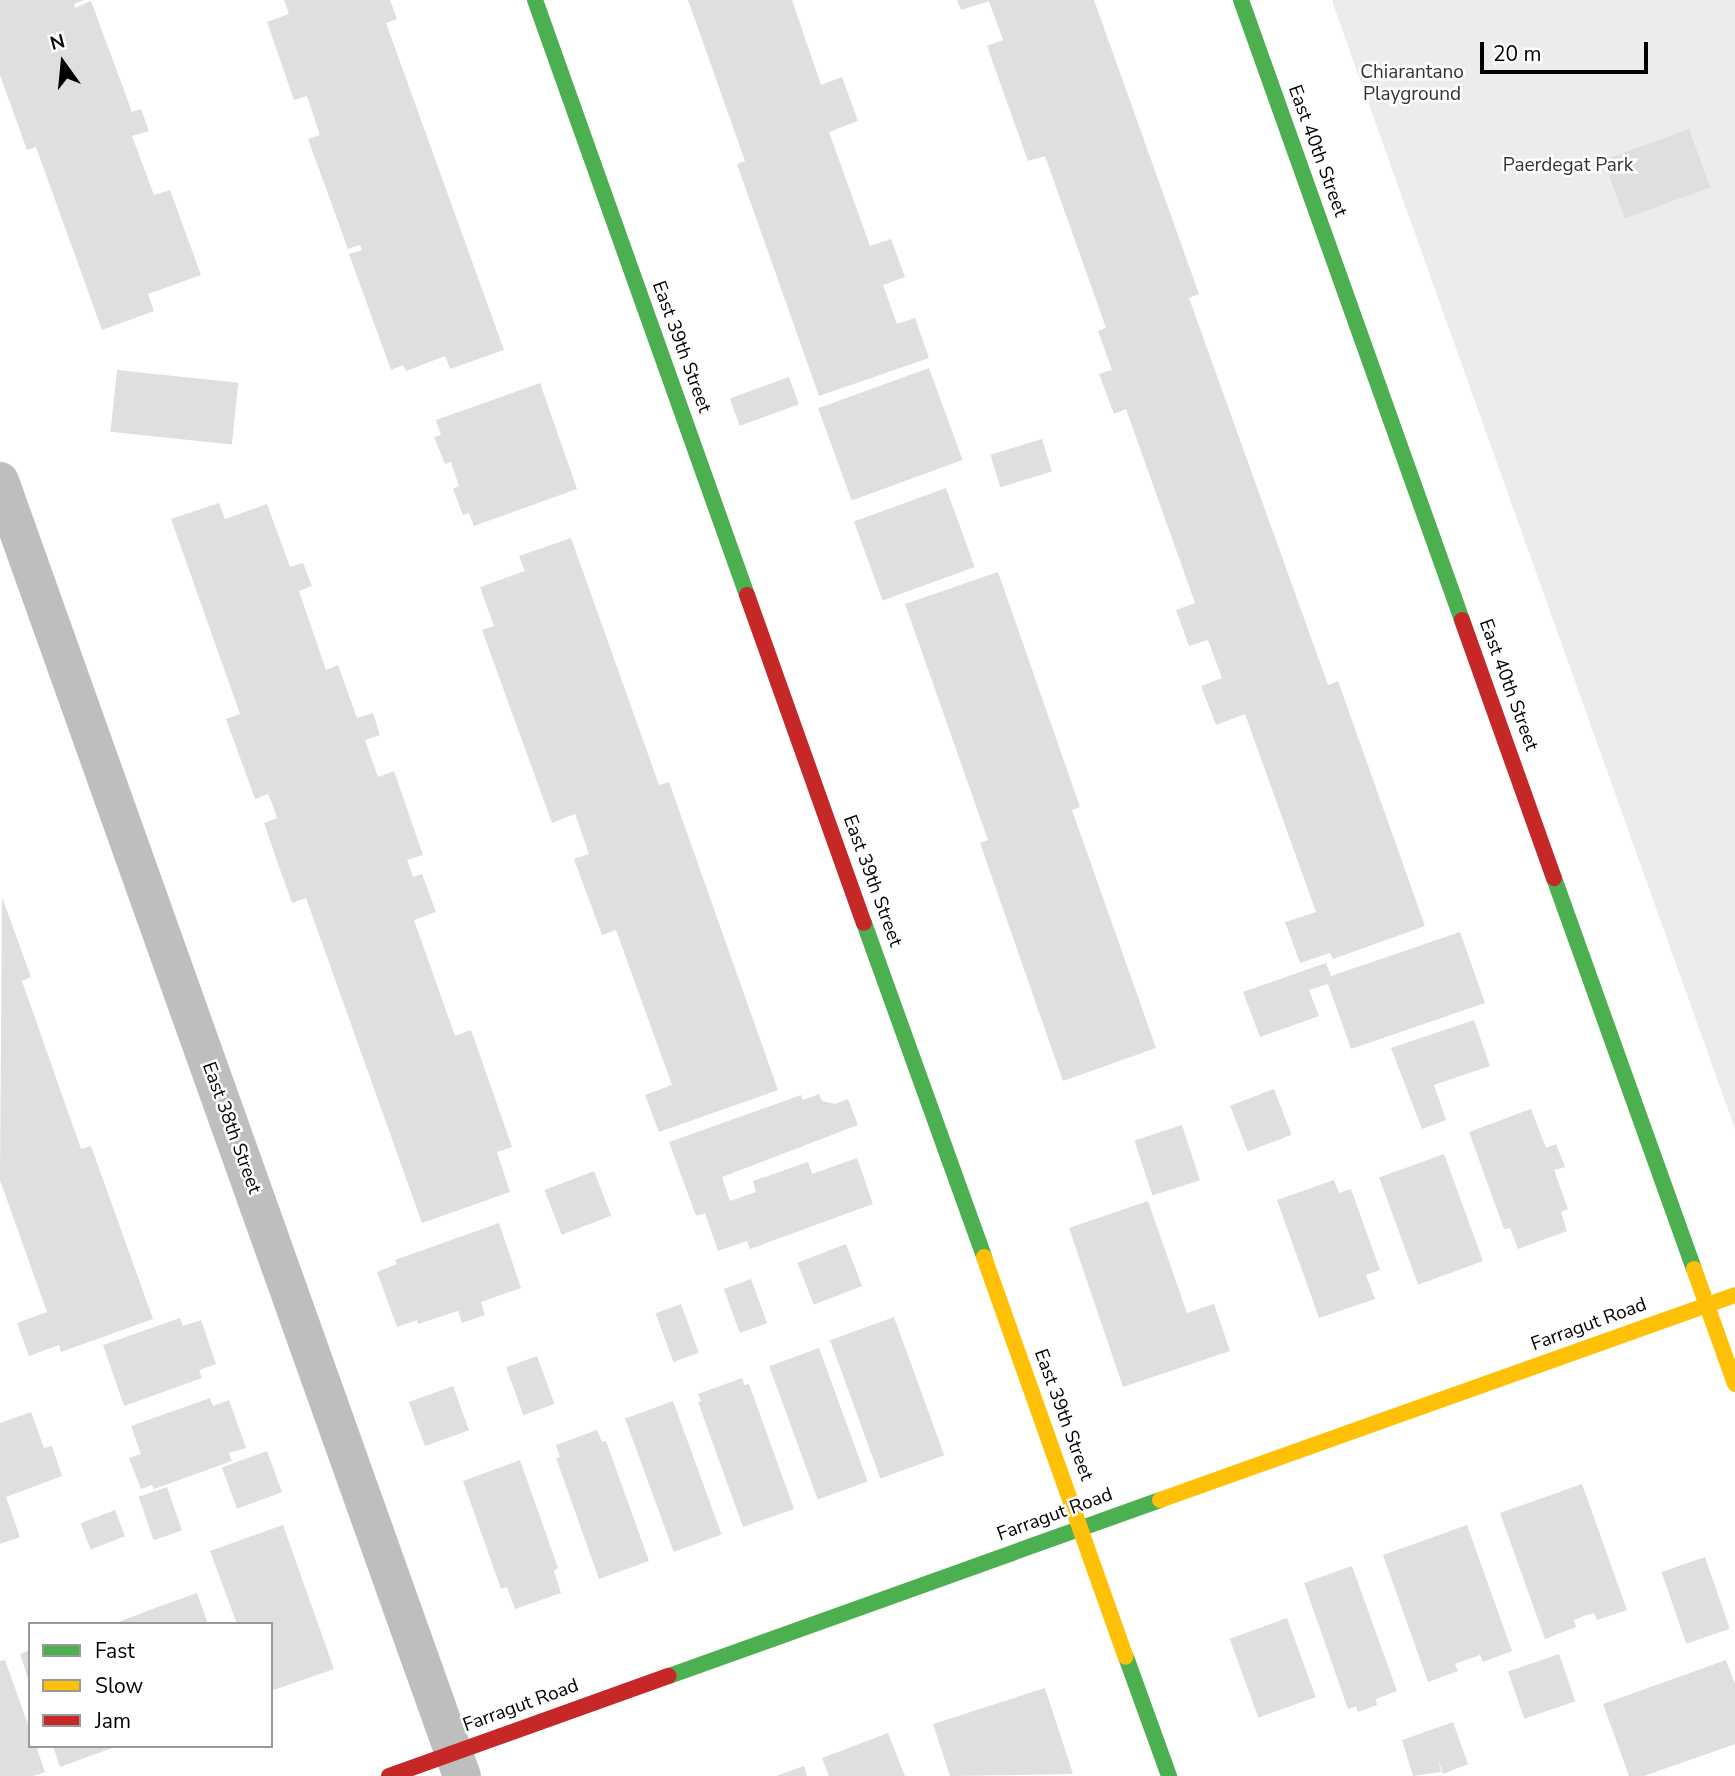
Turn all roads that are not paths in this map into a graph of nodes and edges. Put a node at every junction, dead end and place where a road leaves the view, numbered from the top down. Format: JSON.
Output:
{"nodes":[{"id":1,"x":535,"y":0,"type":"edge"},
{"id":2,"x":1241,"y":0,"type":"edge"},
{"id":3,"x":0,"y":481,"type":"edge"},
{"id":4,"x":1735,"y":1295,"type":"edge"},
{"id":5,"x":1707,"y":1305,"type":"junction"},
{"id":6,"x":1735,"y":1384,"type":"edge"},
{"id":7,"x":1081,"y":1529,"type":"junction"},
{"id":8,"x":457,"y":1764,"type":"edge"},
{"id":9,"x":389,"y":1776,"type":"edge"},
{"id":10,"x":1169,"y":1776,"type":"edge"}],
"edges":[{"from":1,"to":7,"type":"street","name":"East 39th Street"},
{"from":2,"to":5,"type":"street","name":"East 40th Street"},
{"from":3,"to":8,"type":"street","name":"East 38th Street"},
{"from":4,"to":5,"type":"street","name":"Farragut Road"},
{"from":5,"to":6,"type":"street","name":"East 40th Street"},
{"from":5,"to":7,"type":"street","name":"Farragut Road"},
{"from":7,"to":8,"type":"street","name":"Farragut Road"},
{"from":7,"to":10,"type":"street","name":"East 39th Street"},
{"from":8,"to":9,"type":"street","name":"Farragut Road"}]}
